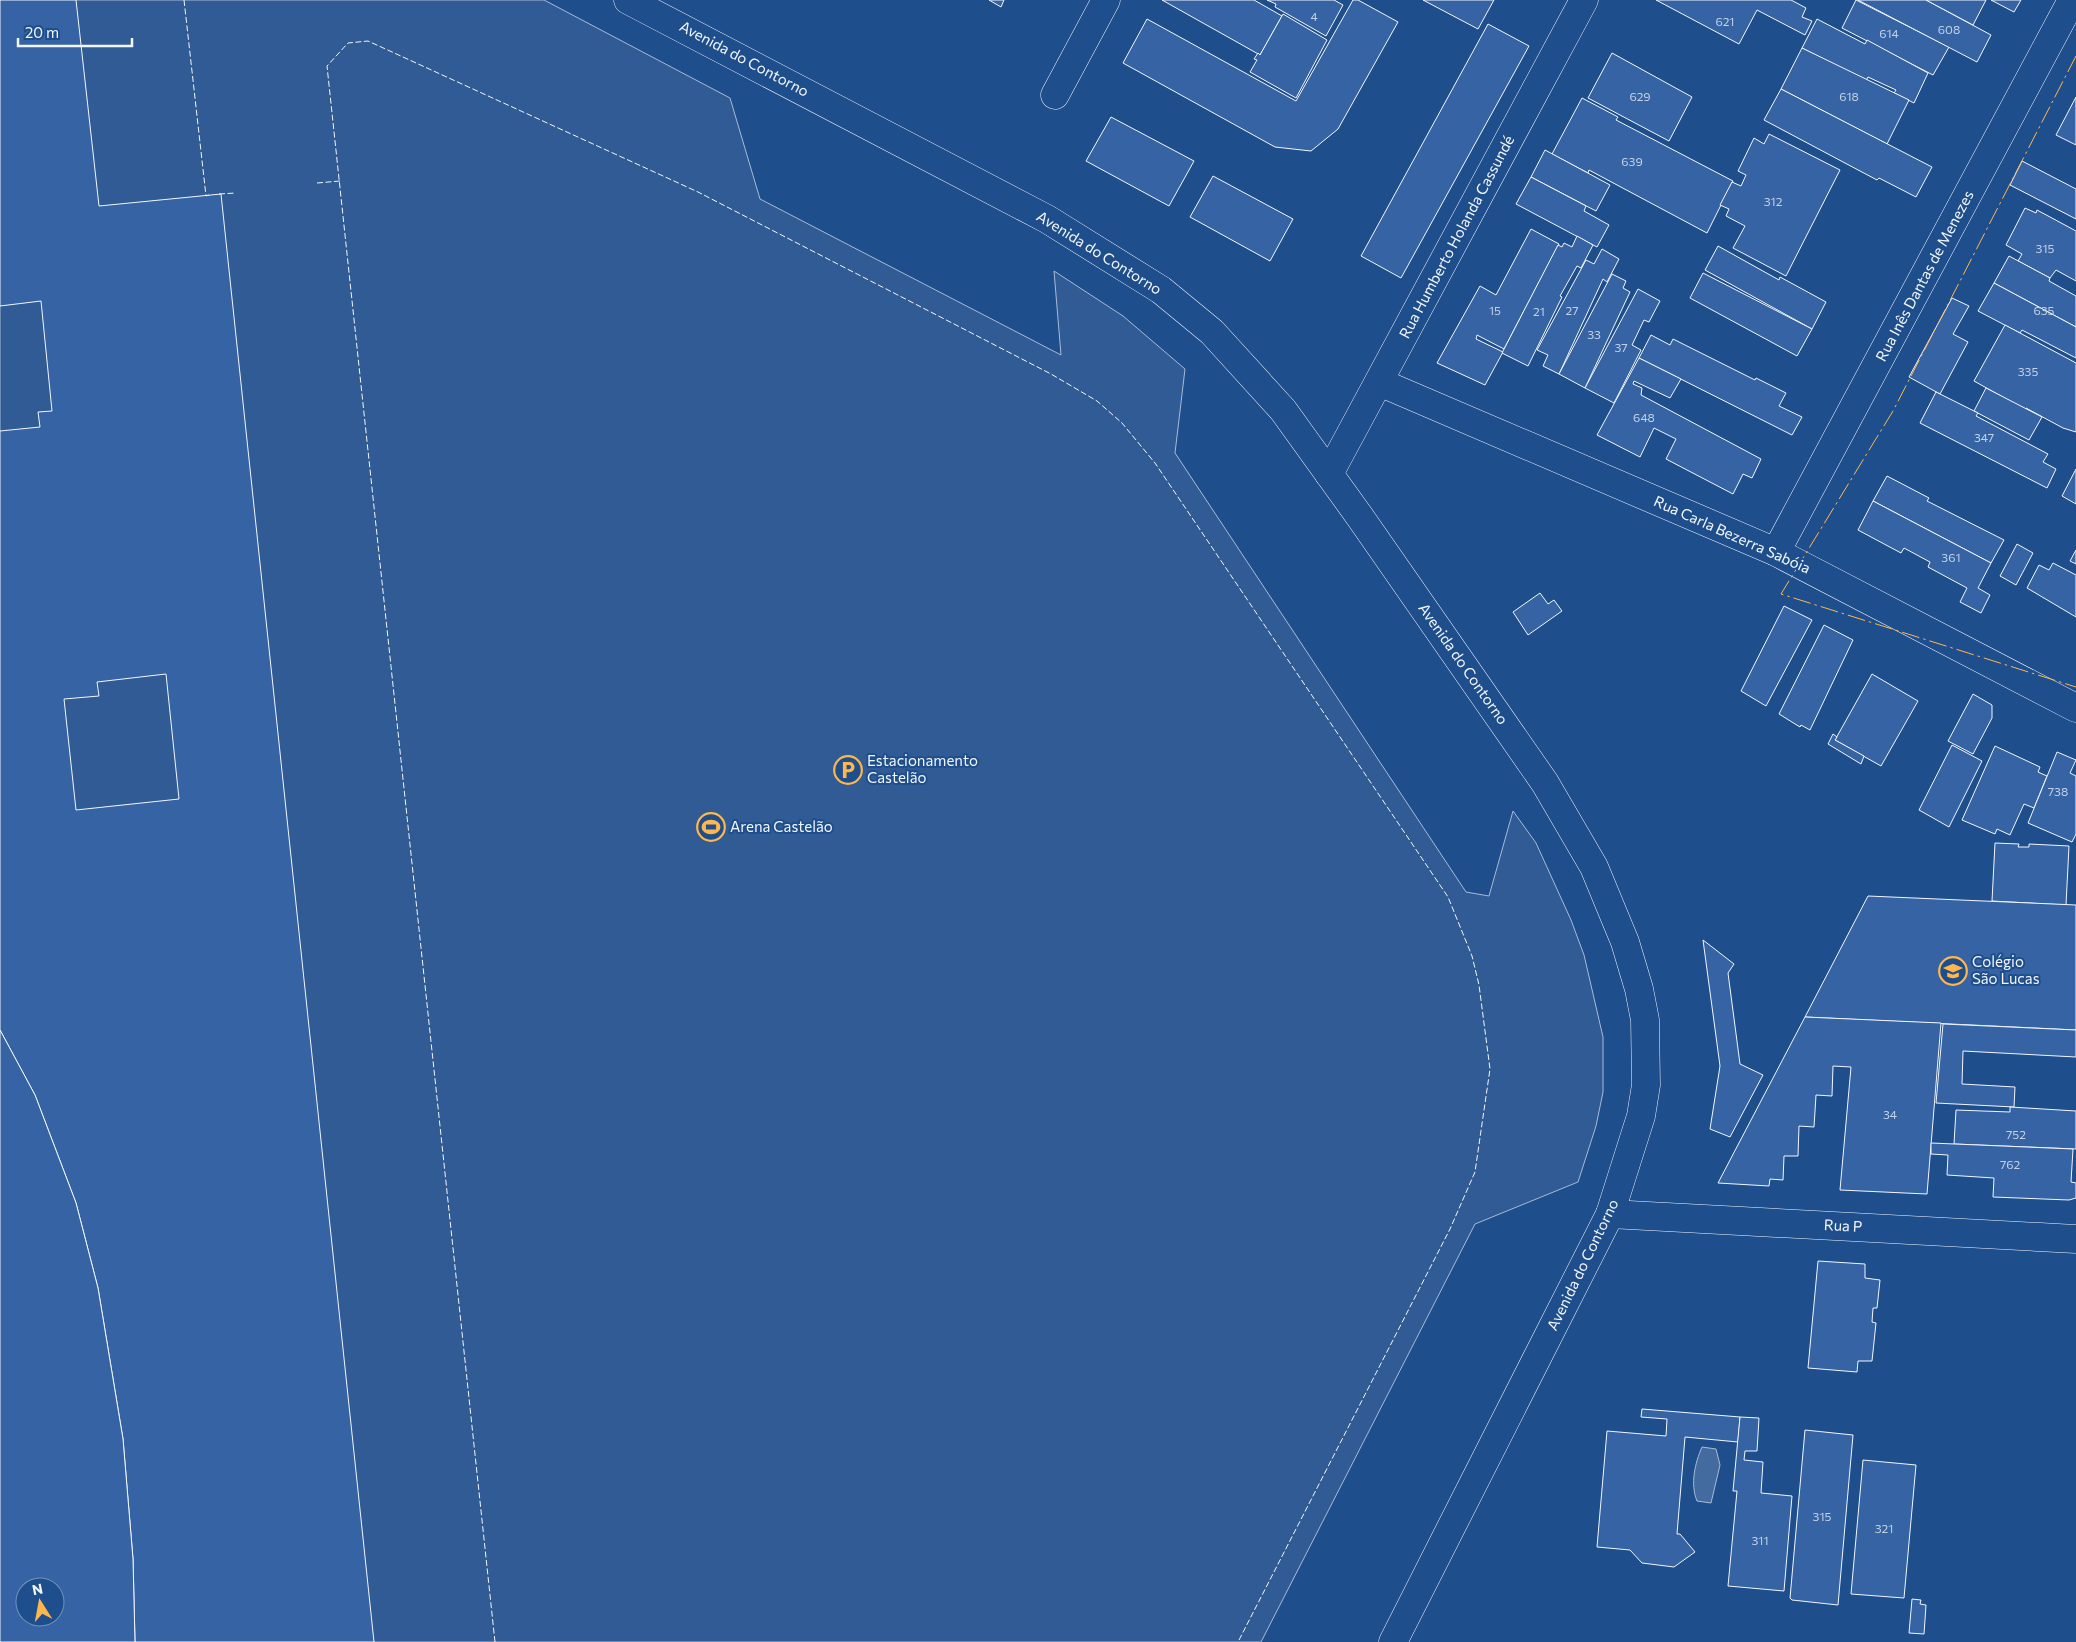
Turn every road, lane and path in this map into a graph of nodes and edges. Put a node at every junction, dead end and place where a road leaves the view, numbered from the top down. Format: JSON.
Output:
{"nodes":[{"id":1,"x":634,"y":0,"type":"edge"},
{"id":2,"x":1106,"y":0,"type":"edge"},
{"id":3,"x":1584,"y":0,"type":"edge"},
{"id":4,"x":2072,"y":0,"type":"edge"},
{"id":5,"x":1056,"y":95,"type":"dead end"},
{"id":6,"x":1379,"y":382,"type":"junction"},
{"id":7,"x":1329,"y":474,"type":"junction"},
{"id":8,"x":1776,"y":552,"type":"junction"},
{"id":9,"x":2076,"y":708,"type":"edge"},
{"id":10,"x":1610,"y":1214,"type":"junction"},
{"id":11,"x":2076,"y":1239,"type":"edge"},
{"id":12,"x":1393,"y":1642,"type":"edge"}],
"edges":[{"from":1,"to":7,"type":"street","name":"Avenida do Contorno"},
{"from":2,"to":5,"type":"street"},
{"from":3,"to":6,"type":"street","name":"Rua Humberto Holanda Cassundé"},
{"from":4,"to":8,"type":"street","name":"Rua Inês Dantas de Menezes"},
{"from":6,"to":7,"type":"street","name":"Rua Humberto Holanda Cassundé"},
{"from":6,"to":8,"type":"street","name":"Rua Carla Bezerra Sabóia"},
{"from":7,"to":10,"type":"street","name":"Avenida do Contorno"},
{"from":8,"to":9,"type":"street","name":"Rua Carla Bezerra Sabóia"},
{"from":10,"to":11,"type":"street","name":"Rua P"},
{"from":10,"to":12,"type":"street","name":"Avenida do Contorno"}]}
